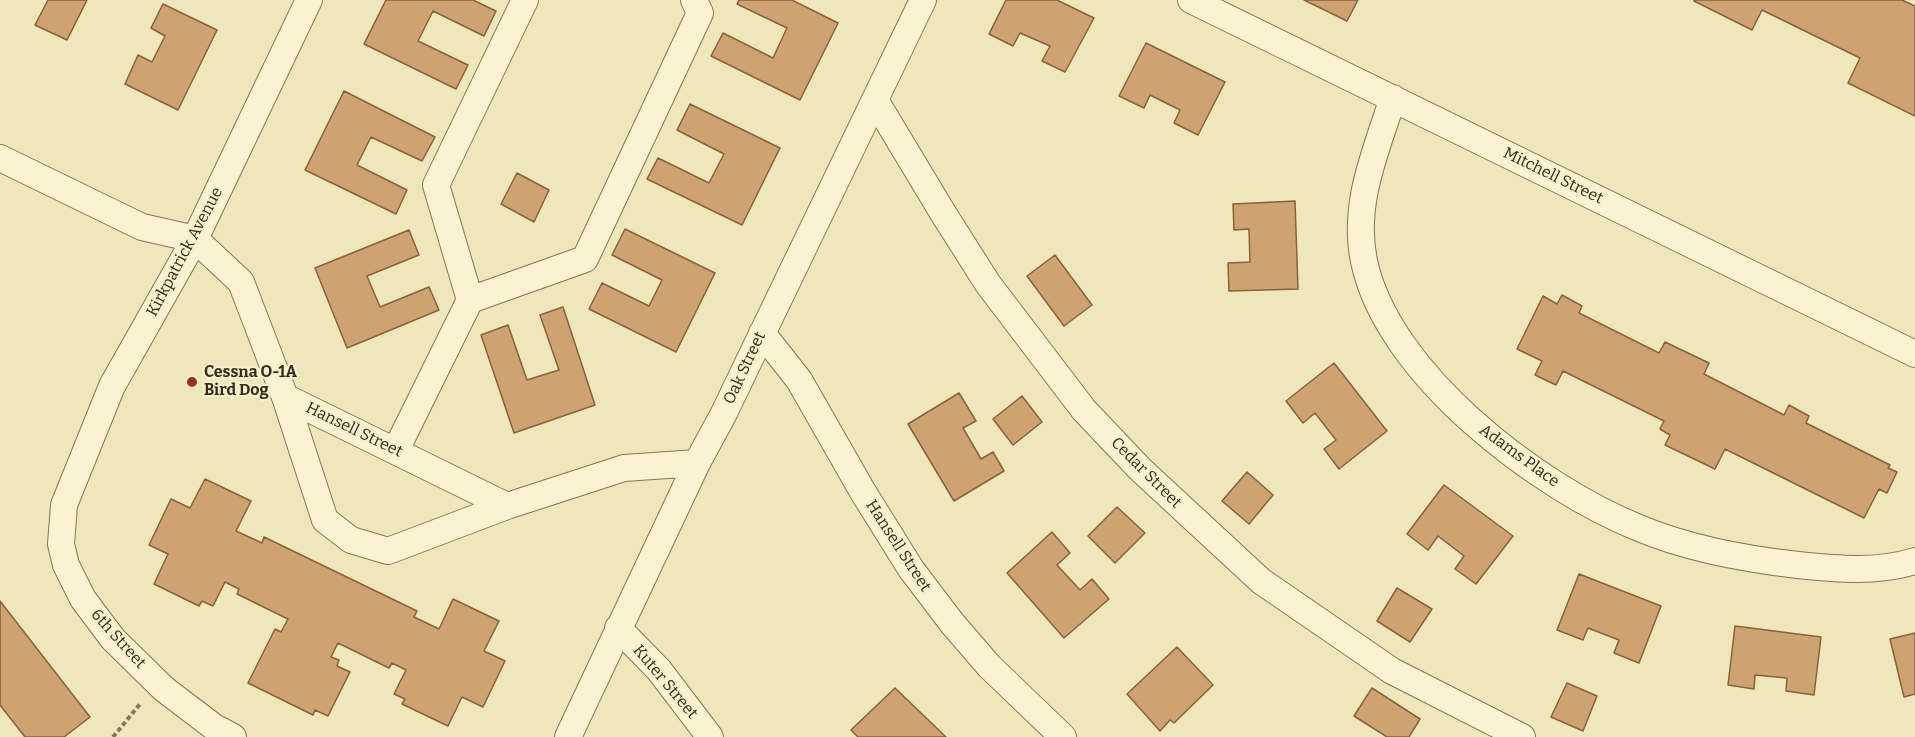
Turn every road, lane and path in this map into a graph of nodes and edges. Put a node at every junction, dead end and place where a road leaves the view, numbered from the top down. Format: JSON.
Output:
{"nodes":[{"id":1,"x":309,"y":0,"type":"edge"},
{"id":2,"x":525,"y":0,"type":"edge"},
{"id":3,"x":694,"y":0,"type":"edge"},
{"id":4,"x":923,"y":0,"type":"edge"},
{"id":5,"x":1191,"y":0,"type":"edge"},
{"id":6,"x":1393,"y":98,"type":"junction"},
{"id":7,"x":875,"y":100,"type":"junction"},
{"id":8,"x":0,"y":158,"type":"edge"},
{"id":9,"x":195,"y":238,"type":"junction"},
{"id":10,"x":470,"y":300,"type":"junction"},
{"id":11,"x":762,"y":333,"type":"junction"},
{"id":12,"x":1915,"y":354,"type":"edge"},
{"id":13,"x":285,"y":397,"type":"junction"},
{"id":14,"x":396,"y":450,"type":"junction"},
{"id":15,"x":697,"y":463,"type":"junction"},
{"id":16,"x":64,"y":505,"type":"joint"},
{"id":17,"x":507,"y":506,"type":"junction"},
{"id":18,"x":1915,"y":561,"type":"edge"},
{"id":19,"x":618,"y":628,"type":"junction"},
{"id":20,"x":157,"y":682,"type":"junction"},
{"id":21,"x":113,"y":737,"type":"edge"},
{"id":22,"x":233,"y":737,"type":"edge"},
{"id":23,"x":568,"y":737,"type":"edge"},
{"id":24,"x":710,"y":737,"type":"edge"},
{"id":25,"x":1064,"y":737,"type":"edge"},
{"id":26,"x":1522,"y":737,"type":"edge"}],
"edges":[{"from":1,"to":9,"type":"street","name":"Kirkpatrick Avenue"},
{"from":2,"to":10,"type":"street"},
{"from":3,"to":10,"type":"street"},
{"from":4,"to":7,"type":"street","name":"Oak Street"},
{"from":5,"to":6,"type":"street","name":"Mitchell Street"},
{"from":6,"to":12,"type":"street","name":"Mitchell Street"},
{"from":6,"to":18,"type":"street","name":"Adams Place"},
{"from":7,"to":11,"type":"street","name":"Oak Street"},
{"from":7,"to":26,"type":"street","name":"Cedar Street"},
{"from":8,"to":9,"type":"street"},
{"from":9,"to":13,"type":"street","name":"Hansell Street"},
{"from":9,"to":16,"type":"street","name":"Kirkpatrick Avenue"},
{"from":10,"to":14,"type":"street"},
{"from":11,"to":15,"type":"street","name":"Oak Street"},
{"from":11,"to":25,"type":"street","name":"Hansell Street"},
{"from":13,"to":14,"type":"street","name":"Hansell Street"},
{"from":13,"to":17,"type":"street"},
{"from":14,"to":17,"type":"street","name":"Hansell Street"},
{"from":15,"to":17,"type":"street"},
{"from":15,"to":19,"type":"street","name":"Oak Street"},
{"from":16,"to":20,"type":"street","name":"6th Street"},
{"from":19,"to":23,"type":"street","name":"Oak Street"},
{"from":19,"to":24,"type":"street","name":"Kuter Street"},
{"from":20,"to":21,"type":"path"},
{"from":20,"to":22,"type":"street","name":"6th Street"}]}
